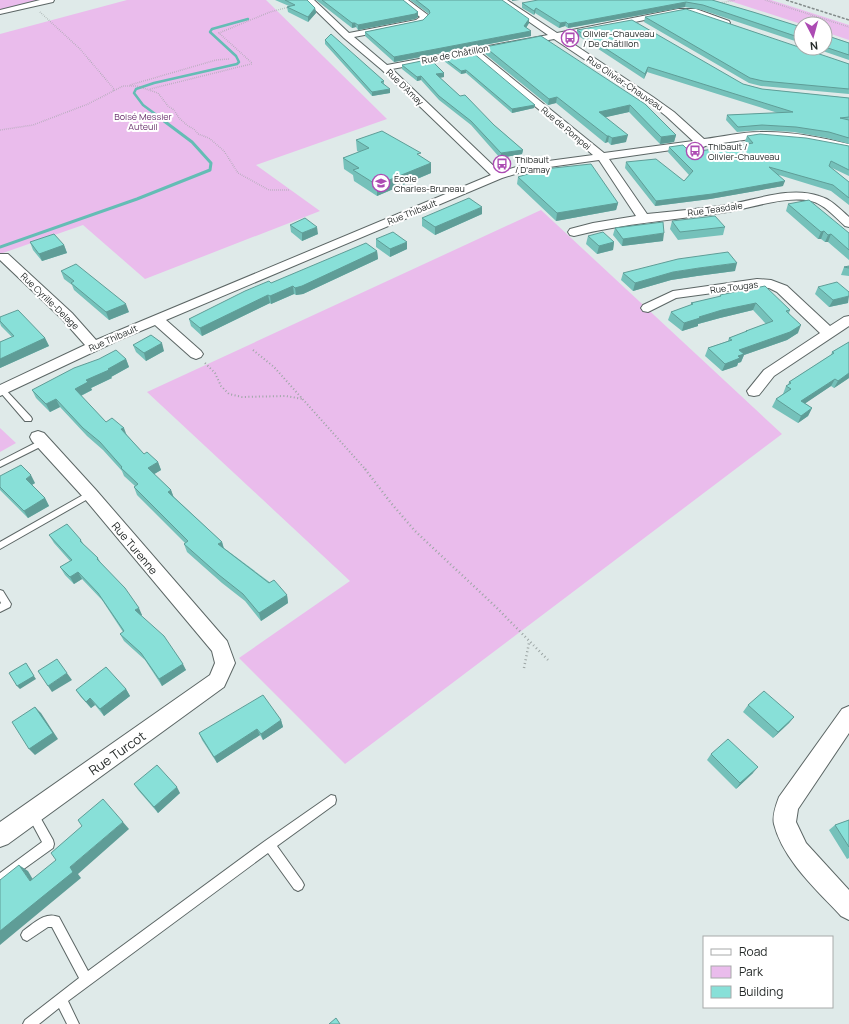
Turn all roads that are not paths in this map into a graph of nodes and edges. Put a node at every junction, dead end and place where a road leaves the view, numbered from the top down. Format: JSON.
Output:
{"nodes":[{"id":1,"x":50,"y":0,"type":"edge"},
{"id":2,"x":403,"y":0,"type":"edge"},
{"id":3,"x":502,"y":0,"type":"edge"},
{"id":4,"x":309,"y":1,"type":"edge"},
{"id":5,"x":525,"y":3,"type":"edge"},
{"id":6,"x":510,"y":6,"type":"junction"},
{"id":7,"x":0,"y":12,"type":"edge"},
{"id":8,"x":632,"y":20,"type":"junction"},
{"id":9,"x":736,"y":26,"type":"edge"},
{"id":10,"x":645,"y":28,"type":"edge"},
{"id":11,"x":347,"y":36,"type":"junction"},
{"id":12,"x":556,"y":36,"type":"junction"},
{"id":13,"x":474,"y":51,"type":"junction"},
{"id":14,"x":385,"y":68,"type":"junction"},
{"id":15,"x":704,"y":144,"type":"junction"},
{"id":16,"x":849,"y":147,"type":"edge"},
{"id":17,"x":602,"y":157,"type":"junction"},
{"id":18,"x":498,"y":176,"type":"junction"},
{"id":19,"x":644,"y":218,"type":"junction"},
{"id":20,"x":849,"y":223,"type":"edge"},
{"id":21,"x":574,"y":232,"type":"dead end"},
{"id":22,"x":4,"y":258,"type":"dead end"},
{"id":23,"x":648,"y":308,"type":"dead end"},
{"id":24,"x":157,"y":319,"type":"junction"},
{"id":25,"x":849,"y":320,"type":"edge"},
{"id":26,"x":829,"y":333,"type":"junction"},
{"id":27,"x":94,"y":346,"type":"junction"},
{"id":28,"x":196,"y":354,"type":"road end"},
{"id":29,"x":1,"y":390,"type":"edge"},
{"id":30,"x":754,"y":391,"type":"dead end"},
{"id":31,"x":28,"y":419,"type":"dead end"},
{"id":32,"x":41,"y":439,"type":"joint"},
{"id":33,"x":0,"y":464,"type":"edge"},
{"id":34,"x":90,"y":494,"type":"junction"},
{"id":35,"x":0,"y":546,"type":"edge"},
{"id":36,"x":0,"y":594,"type":"edge"},
{"id":37,"x":0,"y":608,"type":"edge"},
{"id":38,"x":225,"y":663,"type":"joint"},
{"id":39,"x":849,"y":716,"type":"edge"},
{"id":40,"x":331,"y":800,"type":"dead end"},
{"id":41,"x":32,"y":813,"type":"junction"},
{"id":42,"x":0,"y":836,"type":"edge"},
{"id":43,"x":270,"y":845,"type":"junction"},
{"id":44,"x":0,"y":880,"type":"edge"},
{"id":45,"x":298,"y":885,"type":"dead end"},
{"id":46,"x":849,"y":908,"type":"edge"},
{"id":47,"x":27,"y":935,"type":"dead end"},
{"id":48,"x":86,"y":980,"type":"junction"},
{"id":49,"x":61,"y":1000,"type":"junction"},
{"id":50,"x":29,"y":1024,"type":"edge"},
{"id":51,"x":73,"y":1024,"type":"edge"}],
"edges":[{"from":1,"to":7,"type":"street"},
{"from":2,"to":11,"type":"street"},
{"from":3,"to":6,"type":"street","name":"Rue Olivier-Chauveau"},
{"from":4,"to":11,"type":"street","name":"Rue D'Amay"},
{"from":5,"to":6,"type":"street"},
{"from":6,"to":12,"type":"street","name":"Rue Olivier-Chauveau"},
{"from":8,"to":9,"type":"street","name":"Rue de Châtillon"},
{"from":8,"to":10,"type":"street"},
{"from":8,"to":12,"type":"street","name":"Rue de Châtillon"},
{"from":11,"to":14,"type":"street","name":"Rue D'Amay"},
{"from":12,"to":13,"type":"street","name":"Rue de Châtillon"},
{"from":12,"to":15,"type":"street","name":"Rue Olivier-Chauveau"},
{"from":13,"to":14,"type":"street","name":"Rue de Châtillon"},
{"from":13,"to":17,"type":"street","name":"Rue de Pompei"},
{"from":14,"to":18,"type":"street","name":"Rue D'Amay"},
{"from":15,"to":16,"type":"street","name":"Rue Thibault"},
{"from":15,"to":17,"type":"street","name":"Rue Thibault"},
{"from":17,"to":18,"type":"street","name":"Rue Thibault"},
{"from":17,"to":19,"type":"street","name":"Rue de Pompei"},
{"from":18,"to":24,"type":"street","name":"Rue Thibault"},
{"from":19,"to":20,"type":"street","name":"Rue Teasdale"},
{"from":19,"to":21,"type":"street","name":"Rue Teasdale"},
{"from":22,"to":27,"type":"street","name":"Rue Cyrille-Delage"},
{"from":23,"to":26,"type":"street","name":"Rue Tougas"},
{"from":24,"to":27,"type":"street","name":"Rue Thibault"},
{"from":24,"to":28,"type":"street"},
{"from":25,"to":26,"type":"street"},
{"from":26,"to":30,"type":"street"},
{"from":27,"to":29,"type":"street","name":"Rue Thibault"},
{"from":29,"to":31,"type":"lane"},
{"from":32,"to":33,"type":"lane"},
{"from":32,"to":34,"type":"street","name":"Rue Turenne"},
{"from":34,"to":35,"type":"lane"},
{"from":34,"to":38,"type":"street","name":"Rue Turenne"},
{"from":36,"to":37,"type":"lane"},
{"from":38,"to":41,"type":"street","name":"Rue Turcot"},
{"from":39,"to":46,"type":"street"},
{"from":40,"to":43,"type":"lane"},
{"from":41,"to":42,"type":"street","name":"Rue Turcot"},
{"from":41,"to":44,"type":"lane"},
{"from":43,"to":45,"type":"lane"},
{"from":43,"to":48,"type":"lane"},
{"from":47,"to":48,"type":"lane"},
{"from":48,"to":49,"type":"lane"},
{"from":49,"to":50,"type":"lane"},
{"from":49,"to":51,"type":"lane"}]}
